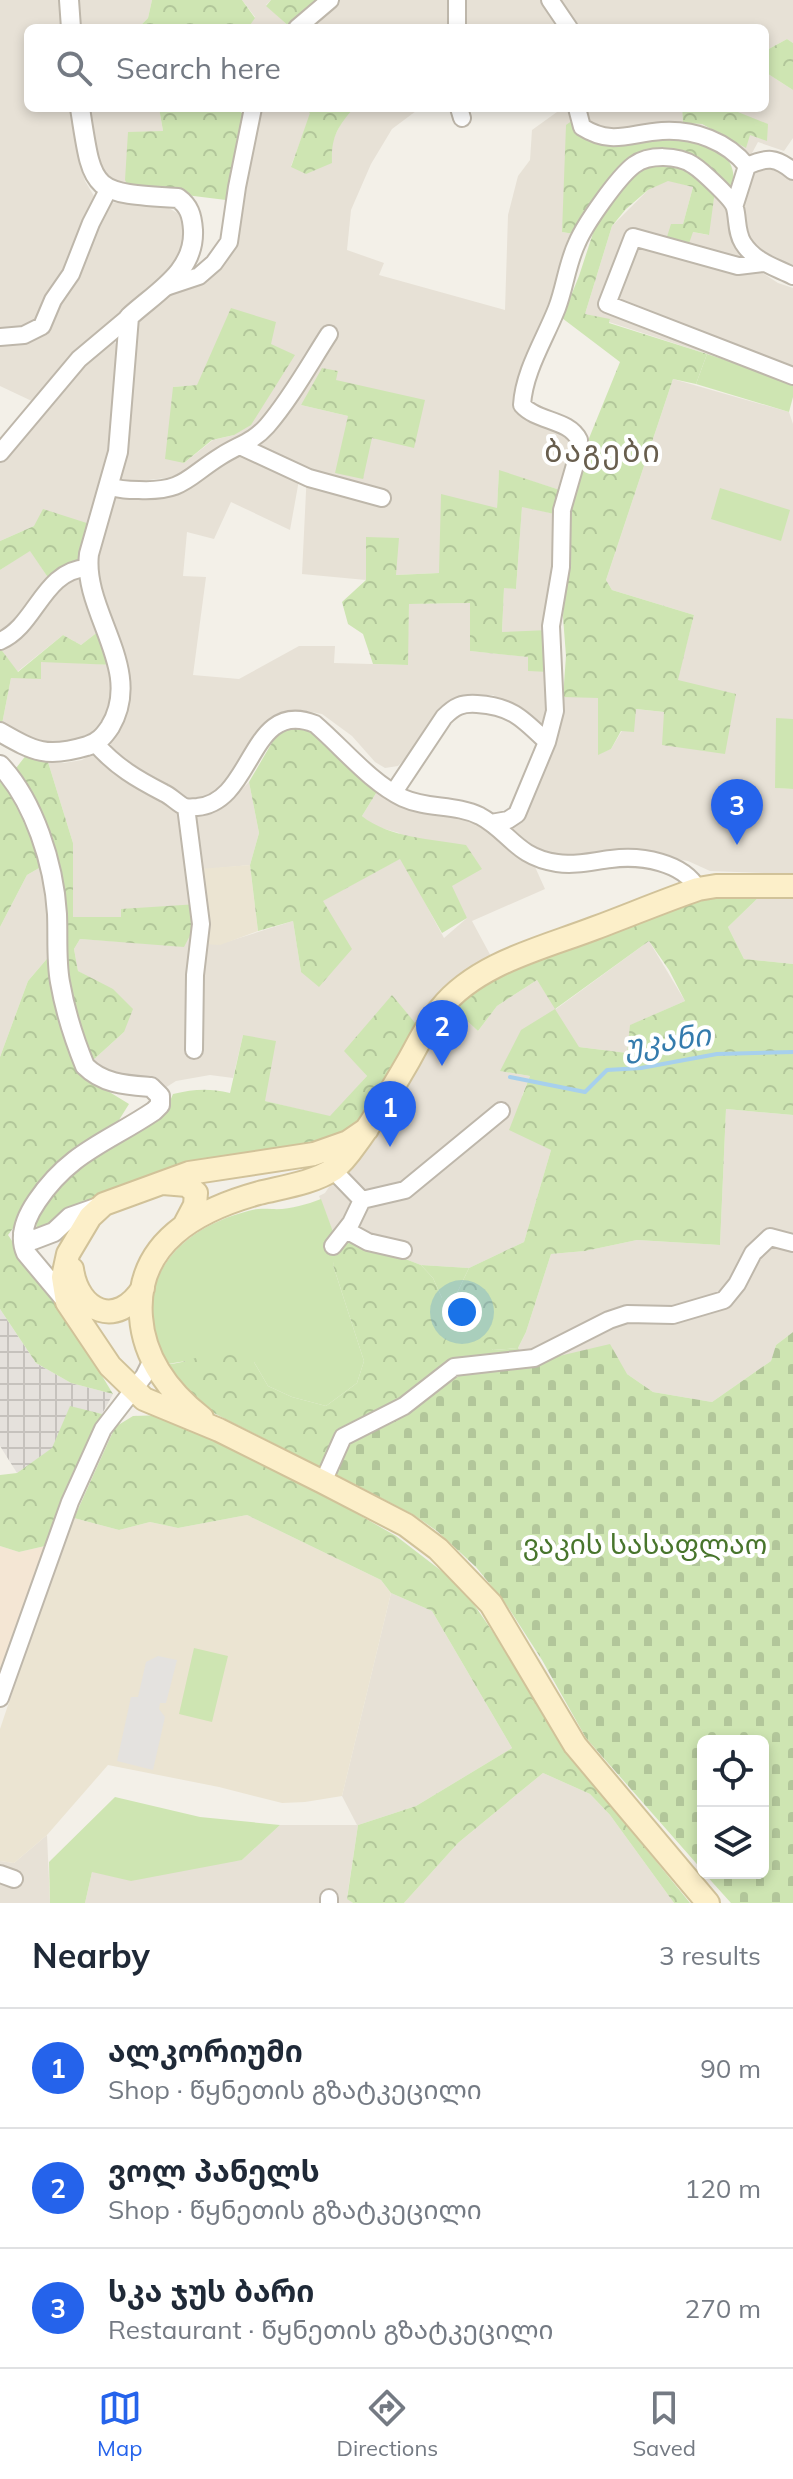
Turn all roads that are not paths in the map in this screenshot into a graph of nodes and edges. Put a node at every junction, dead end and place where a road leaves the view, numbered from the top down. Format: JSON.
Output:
{"nodes":[{"id":1,"x":69,"y":0,"type":"edge"},
{"id":2,"x":330,"y":0,"type":"edge"},
{"id":3,"x":457,"y":0,"type":"edge"},
{"id":4,"x":550,"y":0,"type":"edge"},
{"id":5,"x":71,"y":24,"type":"edge"},
{"id":6,"x":302,"y":24,"type":"edge"},
{"id":7,"x":457,"y":24,"type":"edge"},
{"id":8,"x":566,"y":24,"type":"edge"},
{"id":9,"x":81,"y":112,"type":"edge"},
{"id":10,"x":252,"y":112,"type":"edge"},
{"id":11,"x":577,"y":112,"type":"edge"},
{"id":12,"x":747,"y":166,"type":"junction"},
{"id":13,"x":793,"y":171,"type":"edge"},
{"id":14,"x":108,"y":190,"type":"junction"},
{"id":15,"x":735,"y":204,"type":"junction"},
{"id":16,"x":763,"y":263,"type":"junction"},
{"id":17,"x":793,"y":276,"type":"edge"},
{"id":18,"x":166,"y":287,"type":"junction"},
{"id":19,"x":129,"y":317,"type":"junction"},
{"id":20,"x":329,"y":334,"type":"dead end"},
{"id":21,"x":0,"y":337,"type":"edge"},
{"id":22,"x":793,"y":376,"type":"edge"},
{"id":23,"x":242,"y":447,"type":"junction"},
{"id":24,"x":0,"y":453,"type":"edge"},
{"id":25,"x":109,"y":486,"type":"junction"},
{"id":26,"x":382,"y":498,"type":"dead end"},
{"id":27,"x":87,"y":568,"type":"junction"},
{"id":28,"x":0,"y":641,"type":"edge"},
{"id":29,"x":0,"y":732,"type":"edge"},
{"id":30,"x":547,"y":742,"type":"junction"},
{"id":31,"x":95,"y":743,"type":"junction"},
{"id":32,"x":0,"y":765,"type":"edge"},
{"id":33,"x":394,"y":792,"type":"junction"},
{"id":34,"x":186,"y":807,"type":"junction"},
{"id":35,"x":491,"y":823,"type":"junction"},
{"id":36,"x":793,"y":886,"type":"edge"},
{"id":37,"x":698,"y":889,"type":"junction"},
{"id":38,"x":194,"y":1050,"type":"dead end"},
{"id":39,"x":501,"y":1111,"type":"dead end"},
{"id":40,"x":367,"y":1129,"type":"junction"},
{"id":41,"x":333,"y":1170,"type":"junction"},
{"id":42,"x":162,"y":1183,"type":"junction"},
{"id":43,"x":362,"y":1200,"type":"junction"},
{"id":44,"x":104,"y":1204,"type":"junction"},
{"id":45,"x":185,"y":1224,"type":"junction"},
{"id":46,"x":346,"y":1230,"type":"junction"},
{"id":47,"x":23,"y":1233,"type":"junction"},
{"id":48,"x":74,"y":1240,"type":"junction"},
{"id":49,"x":793,"y":1243,"type":"edge"},
{"id":50,"x":333,"y":1246,"type":"dead end"},
{"id":51,"x":403,"y":1250,"type":"dead end"},
{"id":52,"x":143,"y":1288,"type":"junction"},
{"id":53,"x":67,"y":1302,"type":"junction"},
{"id":54,"x":152,"y":1360,"type":"junction"},
{"id":55,"x":132,"y":1390,"type":"junction"},
{"id":56,"x":155,"y":1405,"type":"junction"},
{"id":57,"x":117,"y":1410,"type":"junction"},
{"id":58,"x":219,"y":1430,"type":"junction"},
{"id":59,"x":323,"y":1482,"type":"junction"},
{"id":60,"x":0,"y":1698,"type":"edge"},
{"id":61,"x":708,"y":1903,"type":"edge"}],
"edges":[{"from":1,"to":5,"type":"street"},
{"from":2,"to":6,"type":"street"},
{"from":3,"to":7,"type":"street"},
{"from":4,"to":8,"type":"street"},
{"from":9,"to":14,"type":"street"},
{"from":10,"to":18,"type":"street"},
{"from":11,"to":12,"type":"street"},
{"from":12,"to":13,"type":"street"},
{"from":12,"to":15,"type":"street"},
{"from":14,"to":18,"type":"street"},
{"from":14,"to":21,"type":"street"},
{"from":15,"to":16,"type":"street"},
{"from":15,"to":30,"type":"street"},
{"from":16,"to":17,"type":"street"},
{"from":16,"to":22,"type":"street"},
{"from":18,"to":19,"type":"street"},
{"from":19,"to":24,"type":"street"},
{"from":19,"to":25,"type":"street"},
{"from":20,"to":23,"type":"street"},
{"from":23,"to":25,"type":"street"},
{"from":23,"to":26,"type":"street"},
{"from":25,"to":27,"type":"street"},
{"from":27,"to":28,"type":"street"},
{"from":27,"to":31,"type":"street"},
{"from":29,"to":31,"type":"street"},
{"from":30,"to":33,"type":"street"},
{"from":30,"to":35,"type":"street"},
{"from":31,"to":34,"type":"street"},
{"from":32,"to":47,"type":"street"},
{"from":33,"to":34,"type":"street"},
{"from":33,"to":35,"type":"street"},
{"from":34,"to":38,"type":"street"},
{"from":35,"to":37,"type":"street"},
{"from":36,"to":37,"type":"main road"},
{"from":37,"to":40,"type":"main road"},
{"from":39,"to":43,"type":"street"},
{"from":40,"to":41,"type":"main road"},
{"from":40,"to":42,"type":"main road"},
{"from":41,"to":43,"type":"street"},
{"from":41,"to":45,"type":"main road"},
{"from":42,"to":44,"type":"main road"},
{"from":42,"to":45,"type":"main road"},
{"from":43,"to":46,"type":"street"},
{"from":44,"to":47,"type":"street"},
{"from":44,"to":48,"type":"main road"},
{"from":45,"to":52,"type":"main road"},
{"from":46,"to":50,"type":"street"},
{"from":46,"to":51,"type":"street"},
{"from":47,"to":53,"type":"street"},
{"from":48,"to":52,"type":"main road"},
{"from":48,"to":53,"type":"main road"},
{"from":49,"to":59,"type":"street"},
{"from":52,"to":54,"type":"main road"},
{"from":53,"to":55,"type":"main road"},
{"from":54,"to":55,"type":"street"},
{"from":54,"to":58,"type":"main road"},
{"from":55,"to":56,"type":"main road"},
{"from":55,"to":57,"type":"street"},
{"from":56,"to":57,"type":"street"},
{"from":56,"to":58,"type":"main road"},
{"from":57,"to":60,"type":"street"},
{"from":58,"to":59,"type":"main road"},
{"from":59,"to":61,"type":"main road"}]}
